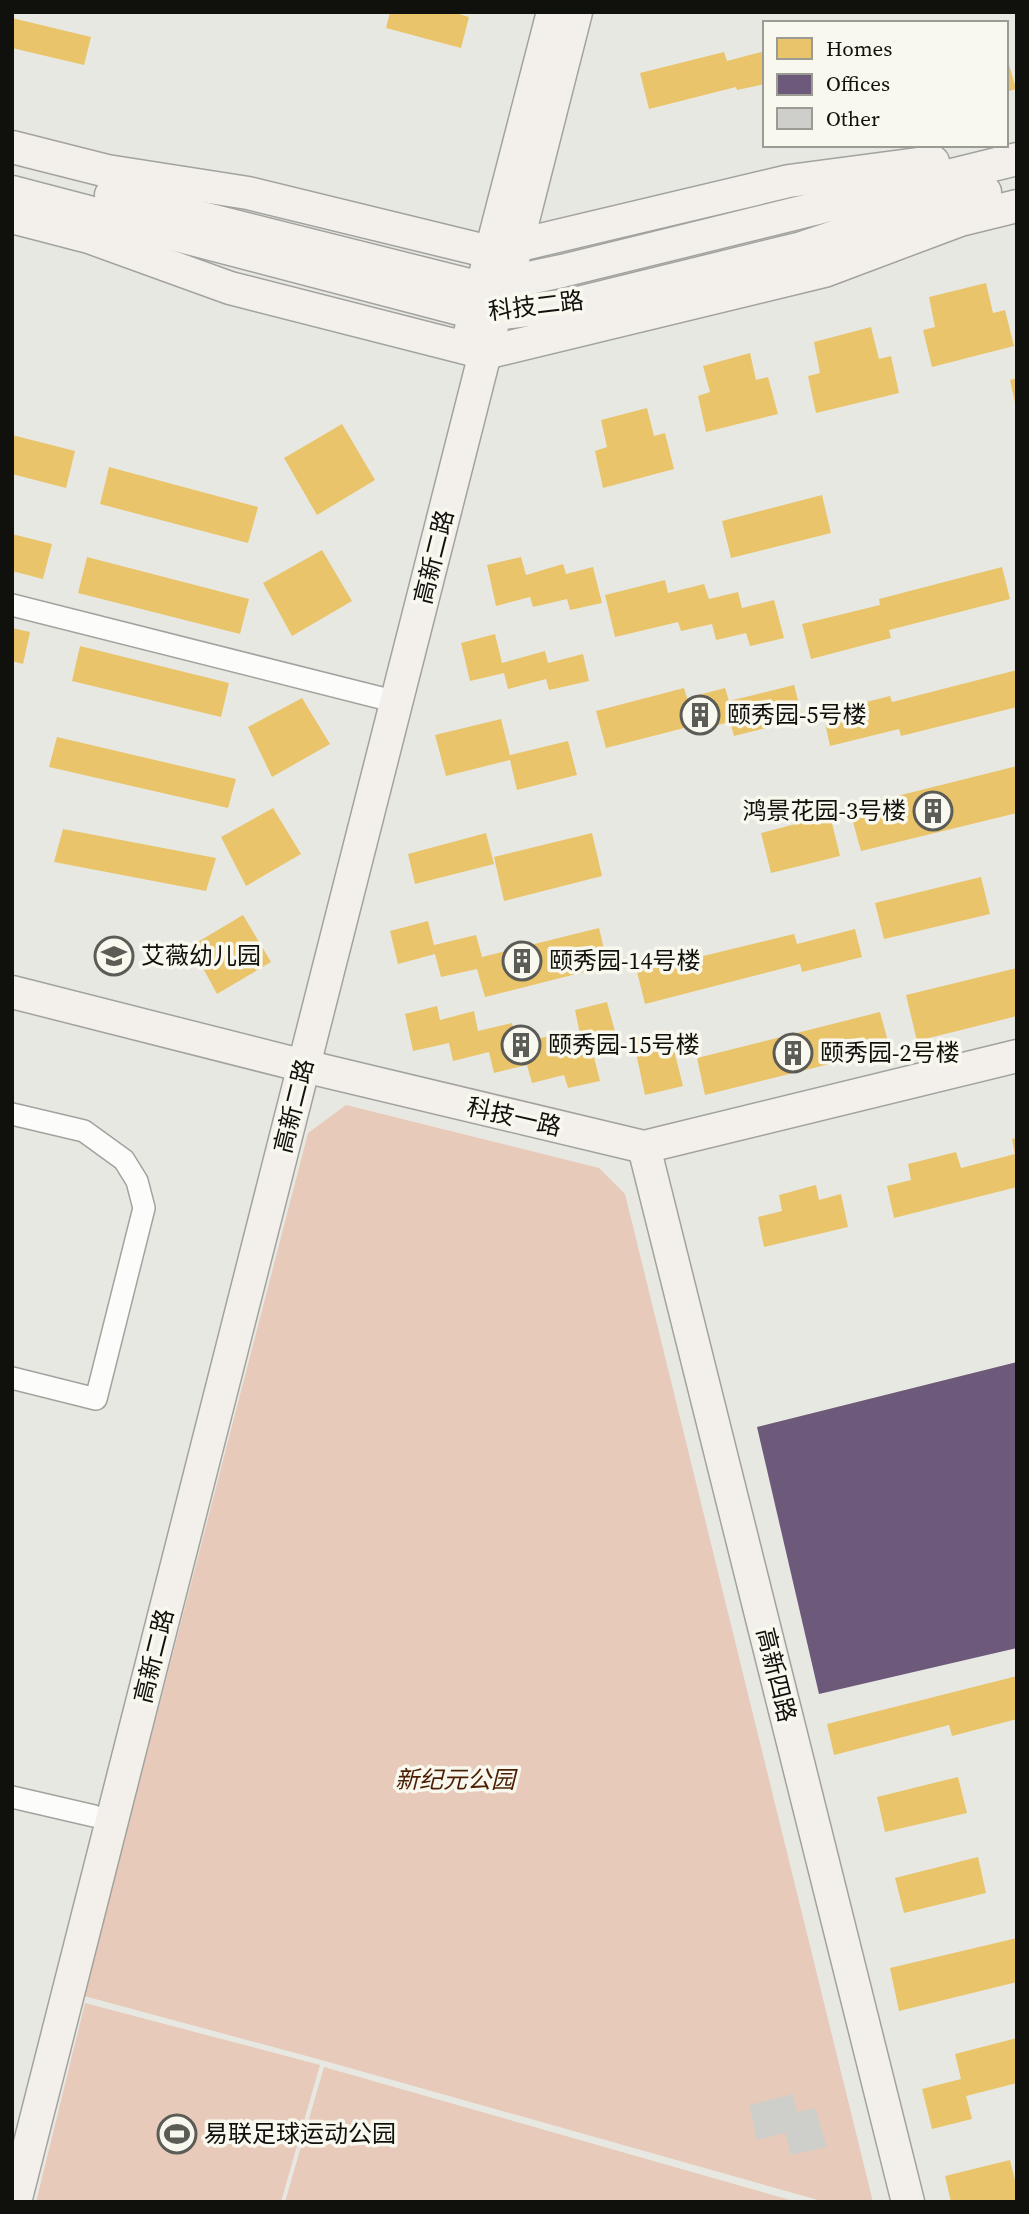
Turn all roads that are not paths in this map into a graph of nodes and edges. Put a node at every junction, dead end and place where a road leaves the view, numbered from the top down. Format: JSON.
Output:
{"nodes":[{"id":1,"x":553,"y":12,"type":"edge"},
{"id":2,"x":576,"y":12,"type":"edge"},
{"id":3,"x":12,"y":147,"type":"edge"},
{"id":4,"x":996,"y":147,"type":"edge"},
{"id":5,"x":1017,"y":159,"type":"edge"},
{"id":6,"x":12,"y":170,"type":"edge"},
{"id":7,"x":1017,"y":184,"type":"edge"},
{"id":8,"x":12,"y":192,"type":"edge"},
{"id":9,"x":1017,"y":206,"type":"edge"},
{"id":10,"x":12,"y":216,"type":"edge"},
{"id":11,"x":503,"y":249,"type":"junction"},
{"id":12,"x":489,"y":300,"type":"junction"},
{"id":13,"x":476,"y":350,"type":"junction"},
{"id":14,"x":12,"y":605,"type":"edge"},
{"id":15,"x":388,"y":699,"type":"junction"},
{"id":16,"x":12,"y":992,"type":"edge"},
{"id":17,"x":1017,"y":1056,"type":"edge"},
{"id":18,"x":295,"y":1064,"type":"junction"},
{"id":19,"x":12,"y":1114,"type":"edge"},
{"id":20,"x":644,"y":1147,"type":"junction"},
{"id":21,"x":12,"y":1378,"type":"edge"},
{"id":22,"x":12,"y":1797,"type":"edge"},
{"id":23,"x":94,"y":1816,"type":"junction"},
{"id":24,"x":17,"y":2146,"type":"edge"},
{"id":25,"x":15,"y":2202,"type":"edge"},
{"id":26,"x":908,"y":2202,"type":"edge"}],
"edges":[{"from":1,"to":11,"type":"street","name":"高新二路"},
{"from":2,"to":11,"type":"street","name":"高新二路"},
{"from":3,"to":11,"type":"street"},
{"from":4,"to":11,"type":"street"},
{"from":5,"to":12,"type":"street","name":"科技二路"},
{"from":6,"to":12,"type":"street","name":"科技二路"},
{"from":7,"to":12,"type":"street","name":"科技二路"},
{"from":8,"to":12,"type":"street","name":"科技二路"},
{"from":9,"to":13,"type":"street"},
{"from":10,"to":13,"type":"street"},
{"from":11,"to":12,"type":"street","name":"高新二路"},
{"from":12,"to":13,"type":"street","name":"高新二路"},
{"from":13,"to":15,"type":"street","name":"高新二路"},
{"from":14,"to":15,"type":"street"},
{"from":15,"to":18,"type":"street","name":"高新二路"},
{"from":16,"to":18,"type":"street","name":"科技一路"},
{"from":17,"to":20,"type":"street","name":"科技一路"},
{"from":18,"to":20,"type":"street","name":"科技一路"},
{"from":18,"to":23,"type":"street","name":"高新二路"},
{"from":18,"to":24,"type":"street","name":"高新二路"},
{"from":19,"to":21,"type":"street"},
{"from":20,"to":26,"type":"street","name":"高新四路"},
{"from":22,"to":23,"type":"street"},
{"from":23,"to":24,"type":"street","name":"高新二路"},
{"from":24,"to":25,"type":"street","name":"高新二路"}]}
